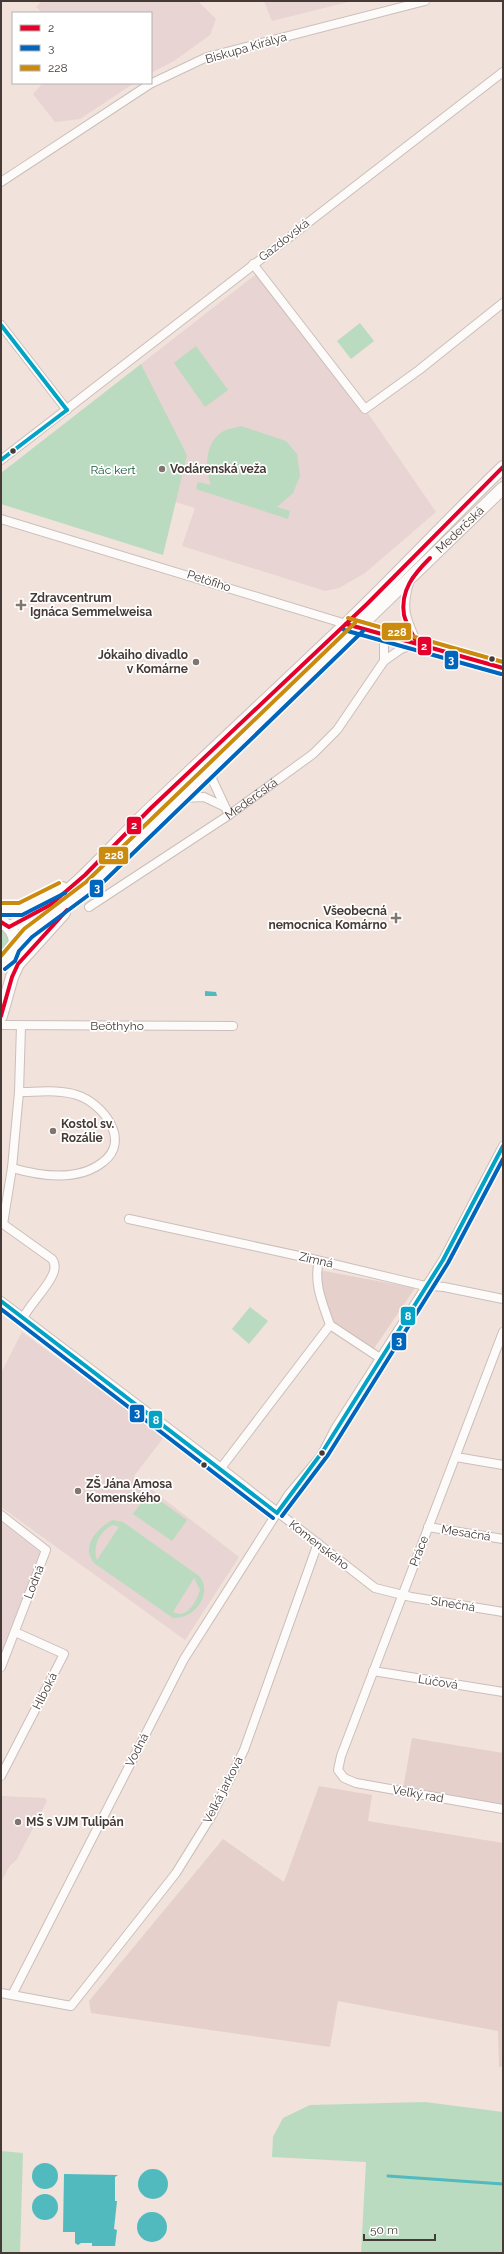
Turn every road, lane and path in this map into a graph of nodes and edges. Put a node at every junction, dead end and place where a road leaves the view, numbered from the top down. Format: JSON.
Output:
{"nodes":[{"id":1,"x":425,"y":1,"type":"edge"},
{"id":2,"x":503,"y":72,"type":"edge"},
{"id":3,"x":152,"y":83,"type":"edge"},
{"id":4,"x":150,"y":84,"type":"edge"},
{"id":5,"x":1,"y":182,"type":"edge"},
{"id":6,"x":253,"y":264,"type":"junction"},
{"id":7,"x":503,"y":303,"type":"edge"},
{"id":8,"x":1,"y":325,"type":"edge"},
{"id":9,"x":67,"y":410,"type":"junction"},
{"id":10,"x":1,"y":460,"type":"edge"},
{"id":11,"x":503,"y":467,"type":"edge"},
{"id":12,"x":503,"y":488,"type":"edge"},
{"id":13,"x":1,"y":519,"type":"edge"},
{"id":14,"x":411,"y":577,"type":"junction"},
{"id":15,"x":346,"y":624,"type":"junction"},
{"id":16,"x":359,"y":627,"type":"junction"},
{"id":17,"x":384,"y":633,"type":"junction"},
{"id":18,"x":417,"y":643,"type":"junction"},
{"id":19,"x":384,"y":661,"type":"junction"},
{"id":20,"x":503,"y":668,"type":"edge"},
{"id":21,"x":215,"y":768,"type":"junction"},
{"id":22,"x":183,"y":798,"type":"junction"},
{"id":23,"x":223,"y":806,"type":"junction"},
{"id":24,"x":229,"y":815,"type":"junction"},
{"id":25,"x":95,"y":863,"type":"junction"},
{"id":26,"x":90,"y":887,"type":"junction"},
{"id":27,"x":89,"y":907,"type":"dead end"},
{"id":28,"x":1,"y":909,"type":"edge"},
{"id":29,"x":5,"y":925,"type":"edge"},
{"id":30,"x":14,"y":948,"type":"junction"},
{"id":31,"x":1,"y":964,"type":"edge"},
{"id":32,"x":1,"y":1016,"type":"edge"},
{"id":33,"x":1,"y":1025,"type":"edge"},
{"id":34,"x":21,"y":1026,"type":"junction"},
{"id":35,"x":233,"y":1026,"type":"dead end"},
{"id":36,"x":19,"y":1092,"type":"junction"},
{"id":37,"x":503,"y":1146,"type":"edge"},
{"id":38,"x":12,"y":1168,"type":"junction"},
{"id":39,"x":129,"y":1219,"type":"dead end"},
{"id":40,"x":2,"y":1224,"type":"edge"},
{"id":41,"x":319,"y":1261,"type":"junction"},
{"id":42,"x":427,"y":1285,"type":"junction"},
{"id":43,"x":503,"y":1299,"type":"edge"},
{"id":44,"x":1,"y":1301,"type":"edge"},
{"id":45,"x":23,"y":1318,"type":"junction"},
{"id":46,"x":330,"y":1325,"type":"junction"},
{"id":47,"x":503,"y":1332,"type":"edge"},
{"id":48,"x":380,"y":1358,"type":"junction"},
{"id":49,"x":456,"y":1457,"type":"junction"},
{"id":50,"x":503,"y":1465,"type":"edge"},
{"id":51,"x":222,"y":1468,"type":"junction"},
{"id":52,"x":277,"y":1513,"type":"junction"},
{"id":53,"x":1,"y":1515,"type":"edge"},
{"id":54,"x":428,"y":1527,"type":"junction"},
{"id":55,"x":503,"y":1539,"type":"edge"},
{"id":56,"x":318,"y":1544,"type":"junction"},
{"id":57,"x":402,"y":1595,"type":"junction"},
{"id":58,"x":503,"y":1612,"type":"edge"},
{"id":59,"x":15,"y":1632,"type":"junction"},
{"id":60,"x":1,"y":1667,"type":"edge"},
{"id":61,"x":374,"y":1671,"type":"junction"},
{"id":62,"x":503,"y":1692,"type":"edge"},
{"id":63,"x":338,"y":1770,"type":"joint"},
{"id":64,"x":1,"y":1776,"type":"edge"},
{"id":65,"x":503,"y":1809,"type":"edge"},
{"id":66,"x":1,"y":1993,"type":"edge"},
{"id":67,"x":12,"y":1995,"type":"junction"}],
"edges":[{"from":1,"to":3,"type":"street","name":"Biskupa Királya"},
{"from":2,"to":6,"type":"street","name":"Gazdovská"},
{"from":4,"to":5,"type":"street","name":"Biskupa Királya"},
{"from":6,"to":7,"type":"street"},
{"from":6,"to":9,"type":"street","name":"Gazdovská"},
{"from":8,"to":9,"type":"street"},
{"from":9,"to":10,"type":"street","name":"Gazdovská"},
{"from":11,"to":15,"type":"main road","name":"Mederčská"},
{"from":12,"to":14,"type":"main road","name":"Mederčská"},
{"from":13,"to":15,"type":"street","name":"Petöfiho"},
{"from":14,"to":16,"type":"main road","name":"Mederčská"},
{"from":14,"to":18,"type":"street"},
{"from":15,"to":16,"type":"street","name":"Petöfiho"},
{"from":15,"to":25,"type":"main road","name":"Mederčská"},
{"from":16,"to":17,"type":"street","name":"Petöfiho"},
{"from":16,"to":21,"type":"main road","name":"Mederčská"},
{"from":17,"to":18,"type":"street","name":"Petöfiho"},
{"from":17,"to":19,"type":"street"},
{"from":18,"to":19,"type":"street","name":"Mederčská"},
{"from":18,"to":20,"type":"street","name":"Petöfiho"},
{"from":19,"to":24,"type":"street","name":"Mederčská"},
{"from":21,"to":22,"type":"main road","name":"Mederčská"},
{"from":21,"to":23,"type":"street"},
{"from":22,"to":23,"type":"street"},
{"from":22,"to":26,"type":"main road","name":"Mederčská"},
{"from":23,"to":24,"type":"street"},
{"from":24,"to":27,"type":"street","name":"Mederčská"},
{"from":25,"to":28,"type":"main road"},
{"from":25,"to":29,"type":"main road","name":"Mederčská"},
{"from":26,"to":30,"type":"main road","name":"Mederčská"},
{"from":26,"to":32,"type":"main road"},
{"from":29,"to":30,"type":"main road"},
{"from":30,"to":31,"type":"main road","name":"Mederčská"},
{"from":33,"to":34,"type":"street","name":"Beöthyho"},
{"from":34,"to":35,"type":"street","name":"Beöthyho"},
{"from":34,"to":36,"type":"street"},
{"from":36,"to":38,"type":"street"},
{"from":36,"to":38,"type":"street"},
{"from":37,"to":42,"type":"street","name":"Vodná"},
{"from":38,"to":40,"type":"street"},
{"from":39,"to":41,"type":"street","name":"Zimná"},
{"from":40,"to":45,"type":"street"},
{"from":41,"to":42,"type":"street","name":"Zimná"},
{"from":41,"to":46,"type":"street"},
{"from":42,"to":43,"type":"street","name":"Zimná"},
{"from":42,"to":48,"type":"street","name":"Vodná"},
{"from":44,"to":45,"type":"street","name":"Komenského"},
{"from":45,"to":51,"type":"street","name":"Komenského"},
{"from":46,"to":48,"type":"street"},
{"from":46,"to":51,"type":"street"},
{"from":47,"to":49,"type":"street","name":"Práce"},
{"from":48,"to":52,"type":"street","name":"Vodná"},
{"from":49,"to":50,"type":"street"},
{"from":49,"to":54,"type":"street","name":"Práce"},
{"from":51,"to":52,"type":"street","name":"Komenského"},
{"from":52,"to":56,"type":"street","name":"Komenského"},
{"from":52,"to":67,"type":"street","name":"Vodná"},
{"from":53,"to":59,"type":"street","name":"Lodná"},
{"from":54,"to":55,"type":"street","name":"Mesačná"},
{"from":54,"to":57,"type":"street","name":"Práce"},
{"from":56,"to":57,"type":"street","name":"Komenského"},
{"from":56,"to":67,"type":"street","name":"Veľká jarková"},
{"from":57,"to":58,"type":"street","name":"Slnečná"},
{"from":57,"to":61,"type":"street","name":"Práce"},
{"from":59,"to":60,"type":"street","name":"Lodná"},
{"from":59,"to":64,"type":"street","name":"Hlboká"},
{"from":61,"to":62,"type":"street","name":"Lúčová"},
{"from":61,"to":63,"type":"street","name":"Práce"},
{"from":63,"to":65,"type":"street","name":"Veľký rad"},
{"from":66,"to":67,"type":"street"}]}
